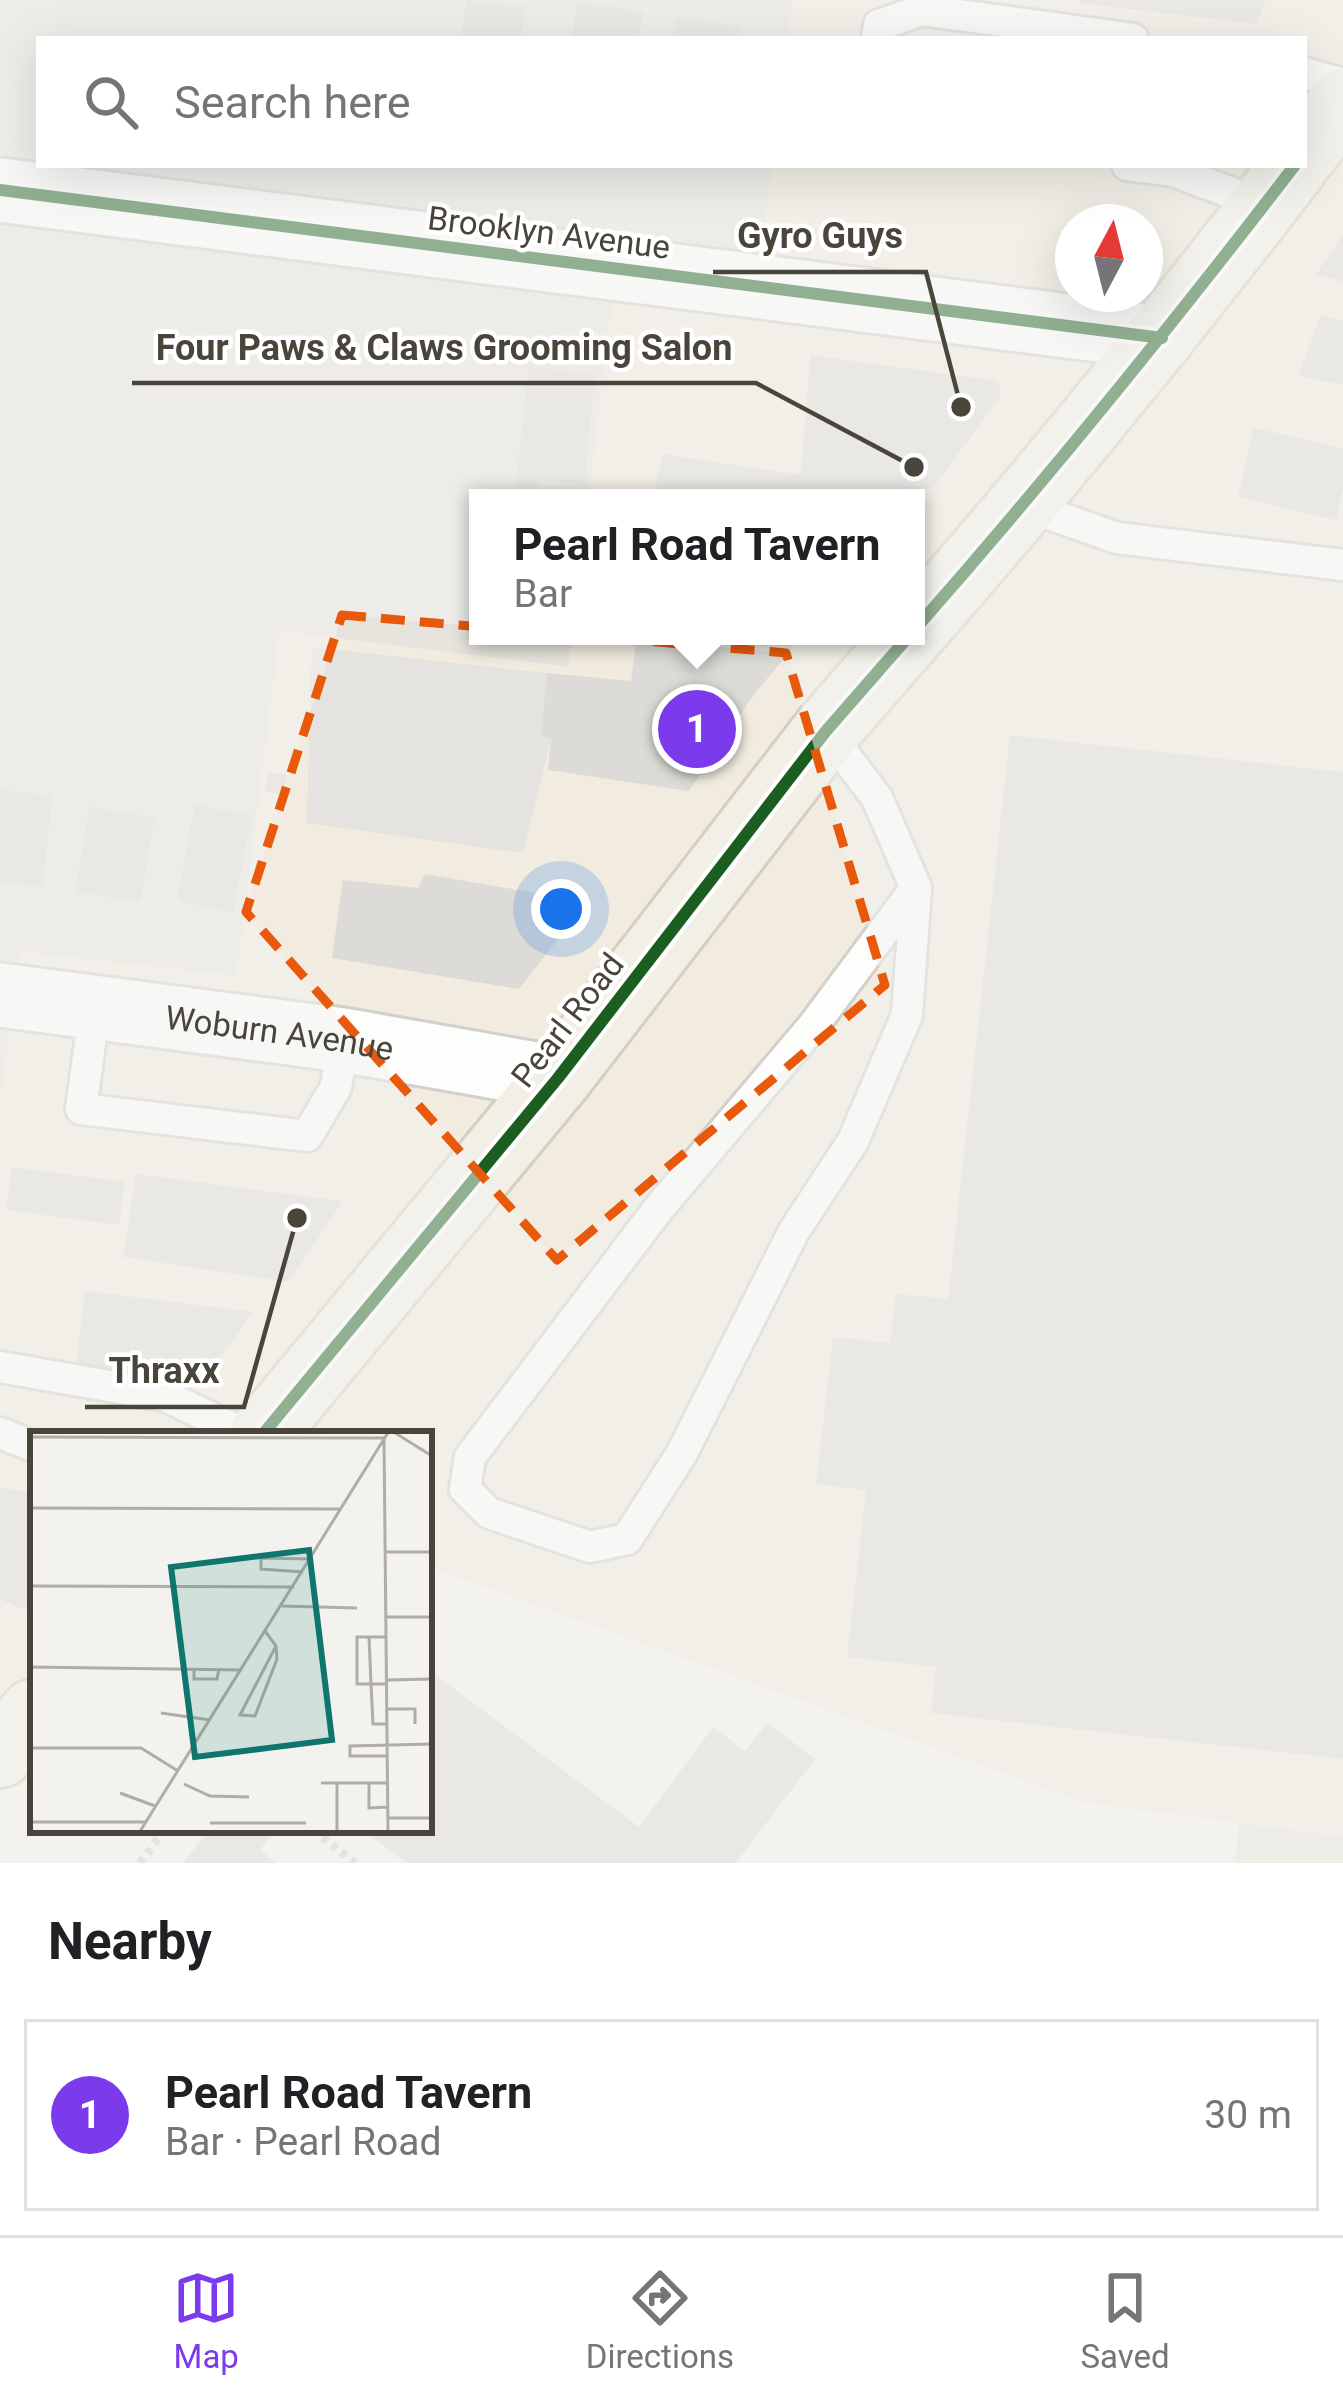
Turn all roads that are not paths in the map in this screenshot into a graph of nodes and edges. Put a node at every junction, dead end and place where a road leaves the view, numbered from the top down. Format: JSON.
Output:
{"nodes":[{"id":1,"x":877,"y":36,"type":"edge"},
{"id":2,"x":1110,"y":36,"type":"edge"},
{"id":3,"x":1307,"y":74,"type":"edge"},
{"id":4,"x":1343,"y":84,"type":"edge"},
{"id":5,"x":1343,"y":102,"type":"edge"},
{"id":6,"x":1307,"y":149,"type":"edge"},
{"id":7,"x":1150,"y":168,"type":"edge"},
{"id":8,"x":1280,"y":185,"type":"edge"},
{"id":9,"x":0,"y":190,"type":"edge"},
{"id":10,"x":1162,"y":338,"type":"junction"},
{"id":11,"x":1024,"y":505,"type":"junction"},
{"id":12,"x":1343,"y":565,"type":"edge"},
{"id":13,"x":925,"y":618,"type":"edge"},
{"id":14,"x":901,"y":645,"type":"edge"},
{"id":15,"x":826,"y":731,"type":"junction"},
{"id":16,"x":916,"y":888,"type":"junction"},
{"id":17,"x":0,"y":994,"type":"edge"},
{"id":18,"x":95,"y":1007,"type":"junction"},
{"id":19,"x":343,"y":1040,"type":"junction"},
{"id":20,"x":558,"y":1078,"type":"junction"},
{"id":21,"x":0,"y":1366,"type":"edge"},
{"id":22,"x":238,"y":1431,"type":"edge"},
{"id":23,"x":265,"y":1431,"type":"edge"},
{"id":24,"x":0,"y":1433,"type":"edge"},
{"id":25,"x":30,"y":1445,"type":"edge"},
{"id":26,"x":30,"y":1717,"type":"edge"},
{"id":27,"x":0,"y":1754,"type":"edge"}],
"edges":[{"from":1,"to":2,"type":"lane"},
{"from":3,"to":4,"type":"lane"},
{"from":5,"to":6,"type":"main road"},
{"from":7,"to":8,"type":"lane"},
{"from":8,"to":10,"type":"main road"},
{"from":9,"to":10,"type":"street","name":"Brooklyn Avenue"},
{"from":10,"to":11,"type":"main road"},
{"from":11,"to":12,"type":"lane"},
{"from":11,"to":13,"type":"main road"},
{"from":14,"to":15,"type":"main road","name":"Pearl Road"},
{"from":15,"to":16,"type":"lane"},
{"from":15,"to":20,"type":"main road","name":"Pearl Road"},
{"from":16,"to":16,"type":"lane"},
{"from":17,"to":18,"type":"street","name":"Woburn Avenue"},
{"from":18,"to":19,"type":"street","name":"Woburn Avenue"},
{"from":18,"to":19,"type":"lane"},
{"from":19,"to":20,"type":"street","name":"Woburn Avenue"},
{"from":20,"to":23,"type":"main road","name":"Pearl Road"},
{"from":21,"to":22,"type":"lane"},
{"from":24,"to":25,"type":"lane"},
{"from":26,"to":27,"type":"main road"}]}
